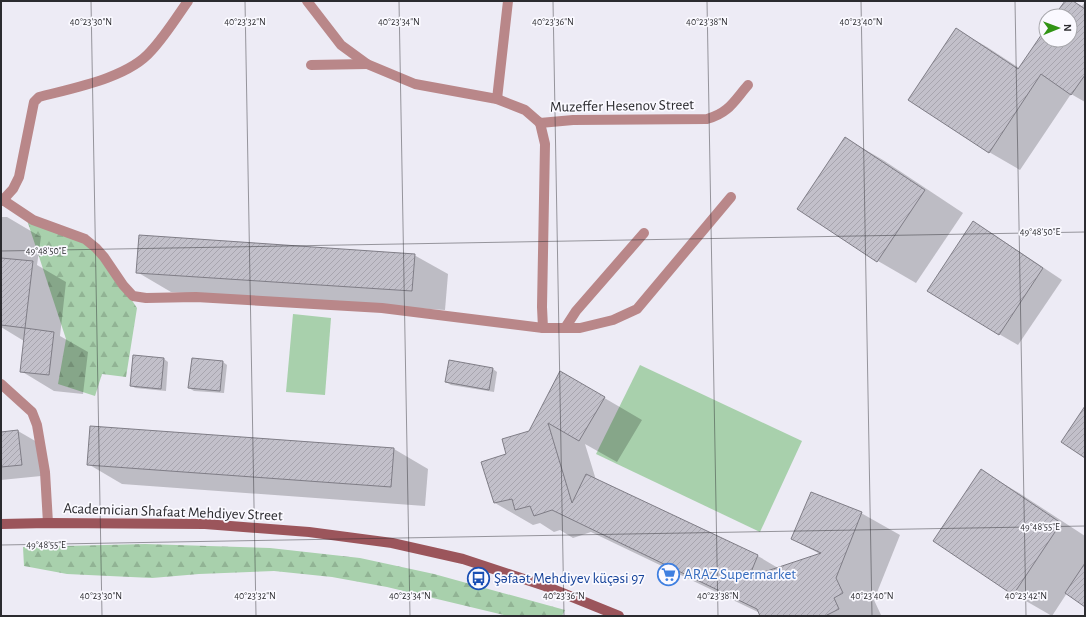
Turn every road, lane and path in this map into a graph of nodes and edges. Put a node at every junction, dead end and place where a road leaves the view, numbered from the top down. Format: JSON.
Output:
{"nodes":[{"id":1,"x":188,"y":1,"type":"edge"},
{"id":2,"x":308,"y":1,"type":"edge"},
{"id":3,"x":508,"y":1,"type":"edge"},
{"id":4,"x":367,"y":64,"type":"junction"},
{"id":5,"x":311,"y":65,"type":"dead end"},
{"id":6,"x":748,"y":85,"type":"dead end"},
{"id":7,"x":497,"y":99,"type":"junction"},
{"id":8,"x":540,"y":123,"type":"junction"},
{"id":9,"x":731,"y":197,"type":"dead end"},
{"id":10,"x":2,"y":201,"type":"edge"},
{"id":11,"x":644,"y":233,"type":"dead end"},
{"id":12,"x":543,"y":328,"type":"junction"},
{"id":13,"x":565,"y":328,"type":"junction"},
{"id":14,"x":1,"y":384,"type":"edge"},
{"id":15,"x":48,"y":523,"type":"junction"},
{"id":16,"x":1,"y":524,"type":"edge"},
{"id":17,"x":619,"y":616,"type":"edge"}],
"edges":[{"from":1,"to":10,"type":"street"},
{"from":2,"to":4,"type":"street","name":"Muzеffеr Hеsеnov Street"},
{"from":3,"to":7,"type":"street"},
{"from":4,"to":5,"type":"street"},
{"from":4,"to":7,"type":"street","name":"Muzеffеr Hеsеnov Street"},
{"from":6,"to":8,"type":"street","name":"Muzеffеr Hеsеnov Street"},
{"from":7,"to":8,"type":"street","name":"Muzеffеr Hеsеnov Street"},
{"from":8,"to":12,"type":"street"},
{"from":9,"to":13,"type":"street"},
{"from":10,"to":12,"type":"street"},
{"from":11,"to":13,"type":"street"},
{"from":12,"to":13,"type":"street"},
{"from":14,"to":15,"type":"street"},
{"from":15,"to":16,"type":"main road","name":"Academician Shafaat Mehdiyev Street"},
{"from":15,"to":17,"type":"main road","name":"Academician Shafaat Mehdiyev Street"}]}
